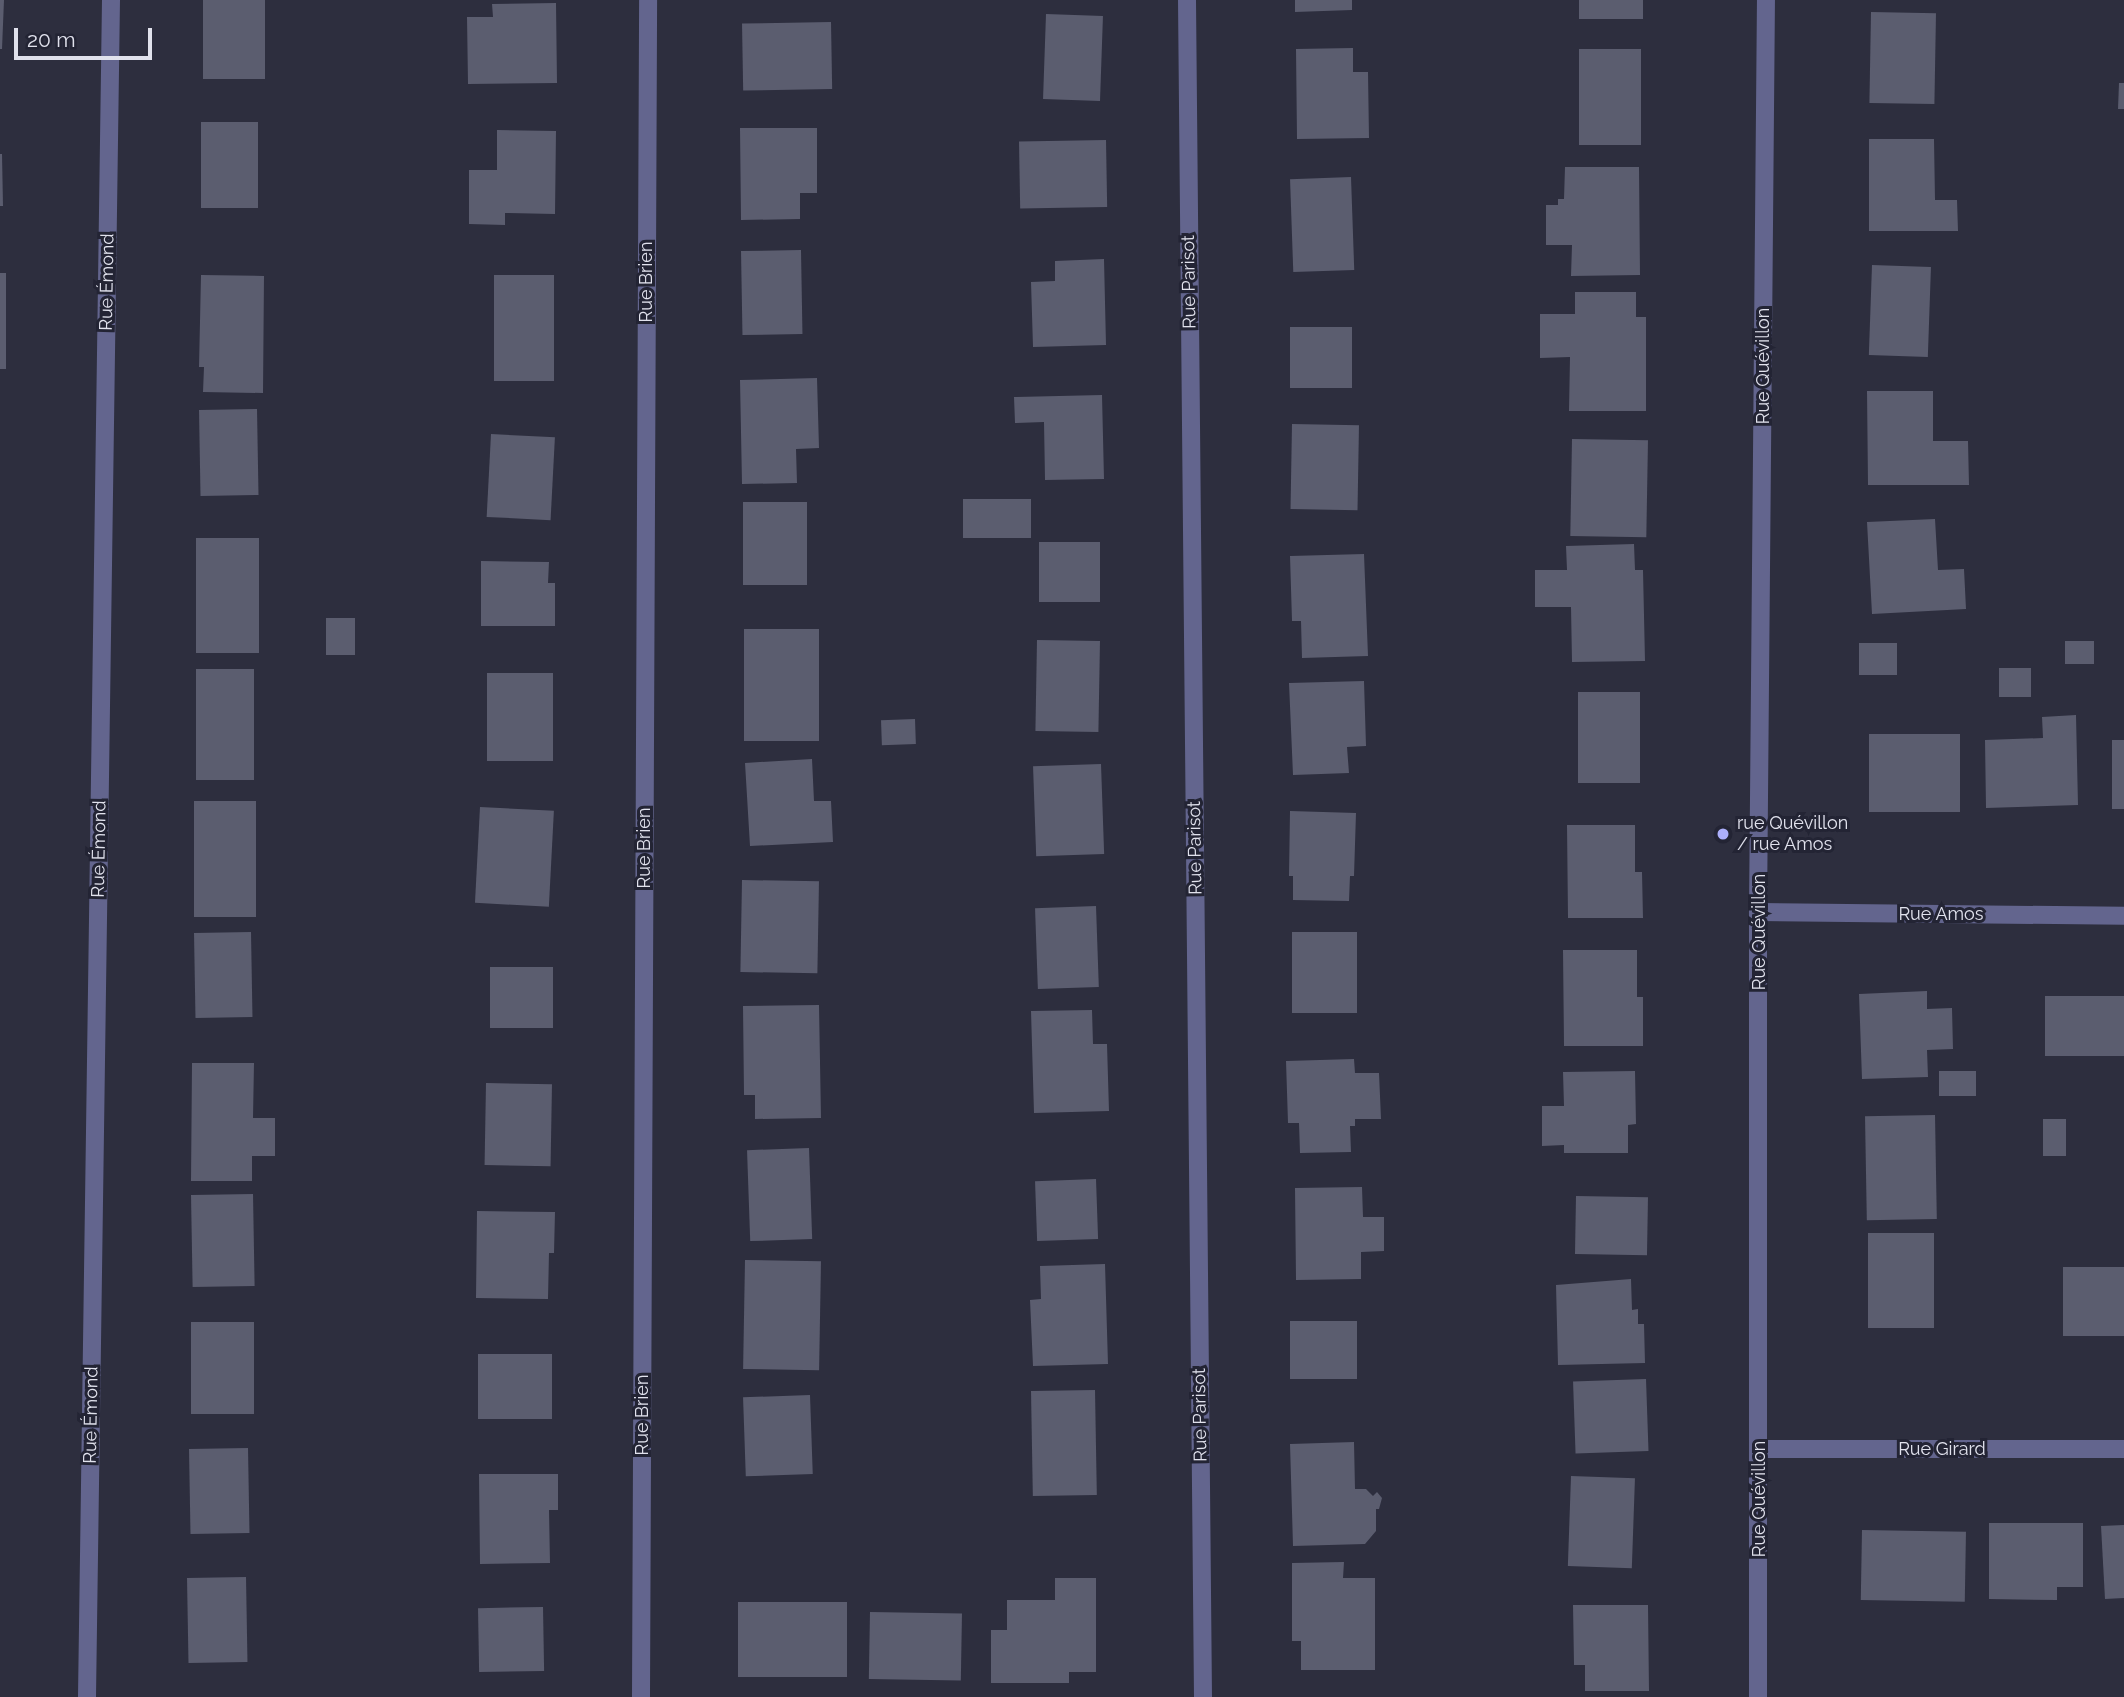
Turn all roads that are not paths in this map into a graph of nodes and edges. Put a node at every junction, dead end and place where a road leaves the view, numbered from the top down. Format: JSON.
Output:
{"nodes":[{"id":1,"x":111,"y":0,"type":"edge"},
{"id":2,"x":648,"y":0,"type":"edge"},
{"id":3,"x":1186,"y":0,"type":"edge"},
{"id":4,"x":1766,"y":0,"type":"edge"},
{"id":5,"x":1758,"y":912,"type":"junction"},
{"id":6,"x":2124,"y":916,"type":"edge"},
{"id":7,"x":1760,"y":1449,"type":"junction"},
{"id":8,"x":2124,"y":1449,"type":"edge"},
{"id":9,"x":87,"y":1697,"type":"edge"},
{"id":10,"x":641,"y":1697,"type":"edge"},
{"id":11,"x":1203,"y":1697,"type":"edge"},
{"id":12,"x":1758,"y":1697,"type":"edge"}],
"edges":[{"from":1,"to":9,"type":"street","name":"Rue Émond"},
{"from":2,"to":10,"type":"street","name":"Rue Brien"},
{"from":3,"to":11,"type":"street","name":"Rue Parisot"},
{"from":4,"to":5,"type":"street","name":"Rue Quévillon"},
{"from":5,"to":6,"type":"street","name":"Rue Amos"},
{"from":5,"to":7,"type":"street","name":"Rue Quévillon"},
{"from":7,"to":8,"type":"street","name":"Rue Girard"},
{"from":7,"to":12,"type":"street","name":"Rue Quévillon"}]}
